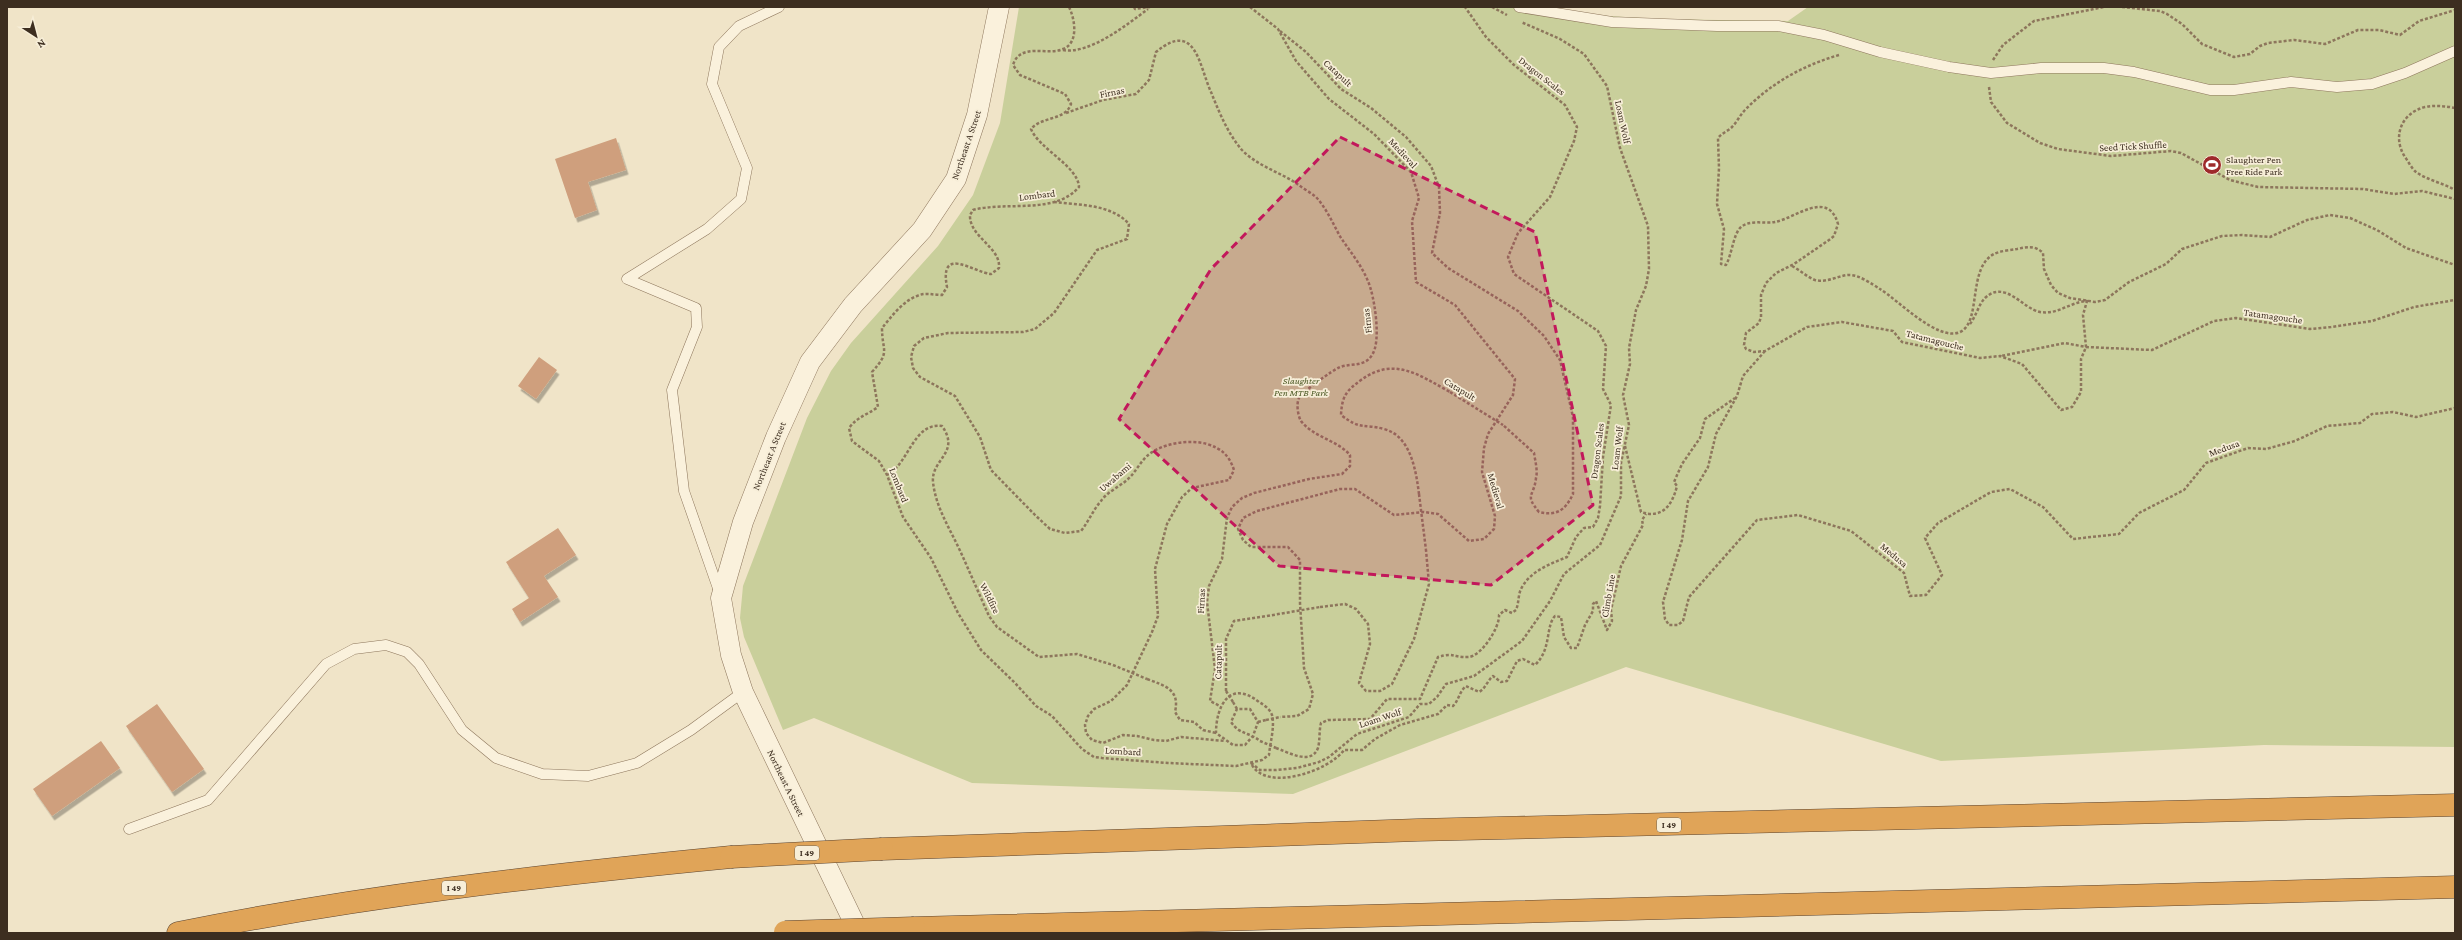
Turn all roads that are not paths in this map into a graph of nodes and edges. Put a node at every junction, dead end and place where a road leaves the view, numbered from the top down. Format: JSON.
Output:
{"nodes":[{"id":1,"x":779,"y":7,"type":"edge"},
{"id":2,"x":999,"y":7,"type":"edge"},
{"id":3,"x":1519,"y":7,"type":"edge"},
{"id":4,"x":2455,"y":51,"type":"edge"},
{"id":5,"x":721,"y":598,"type":"junction"},
{"id":6,"x":743,"y":692,"type":"junction"},
{"id":7,"x":2455,"y":805,"type":"edge"},
{"id":8,"x":129,"y":829,"type":"dead end"},
{"id":9,"x":2455,"y":887,"type":"edge"},
{"id":10,"x":779,"y":932,"type":"edge"},
{"id":11,"x":178,"y":933,"type":"edge"},
{"id":12,"x":859,"y":933,"type":"edge"}],
"edges":[{"from":1,"to":5,"type":"lane"},
{"from":2,"to":5,"type":"street","name":"Northeast A Street"},
{"from":3,"to":4,"type":"lane"},
{"from":5,"to":6,"type":"street","name":"Northeast A Street"},
{"from":6,"to":8,"type":"lane"},
{"from":6,"to":12,"type":"street","name":"Northeast A Street"},
{"from":7,"to":11,"type":"highway","number":"I 49","bridge":true},
{"from":9,"to":10,"type":"highway","bridge":true}]}
